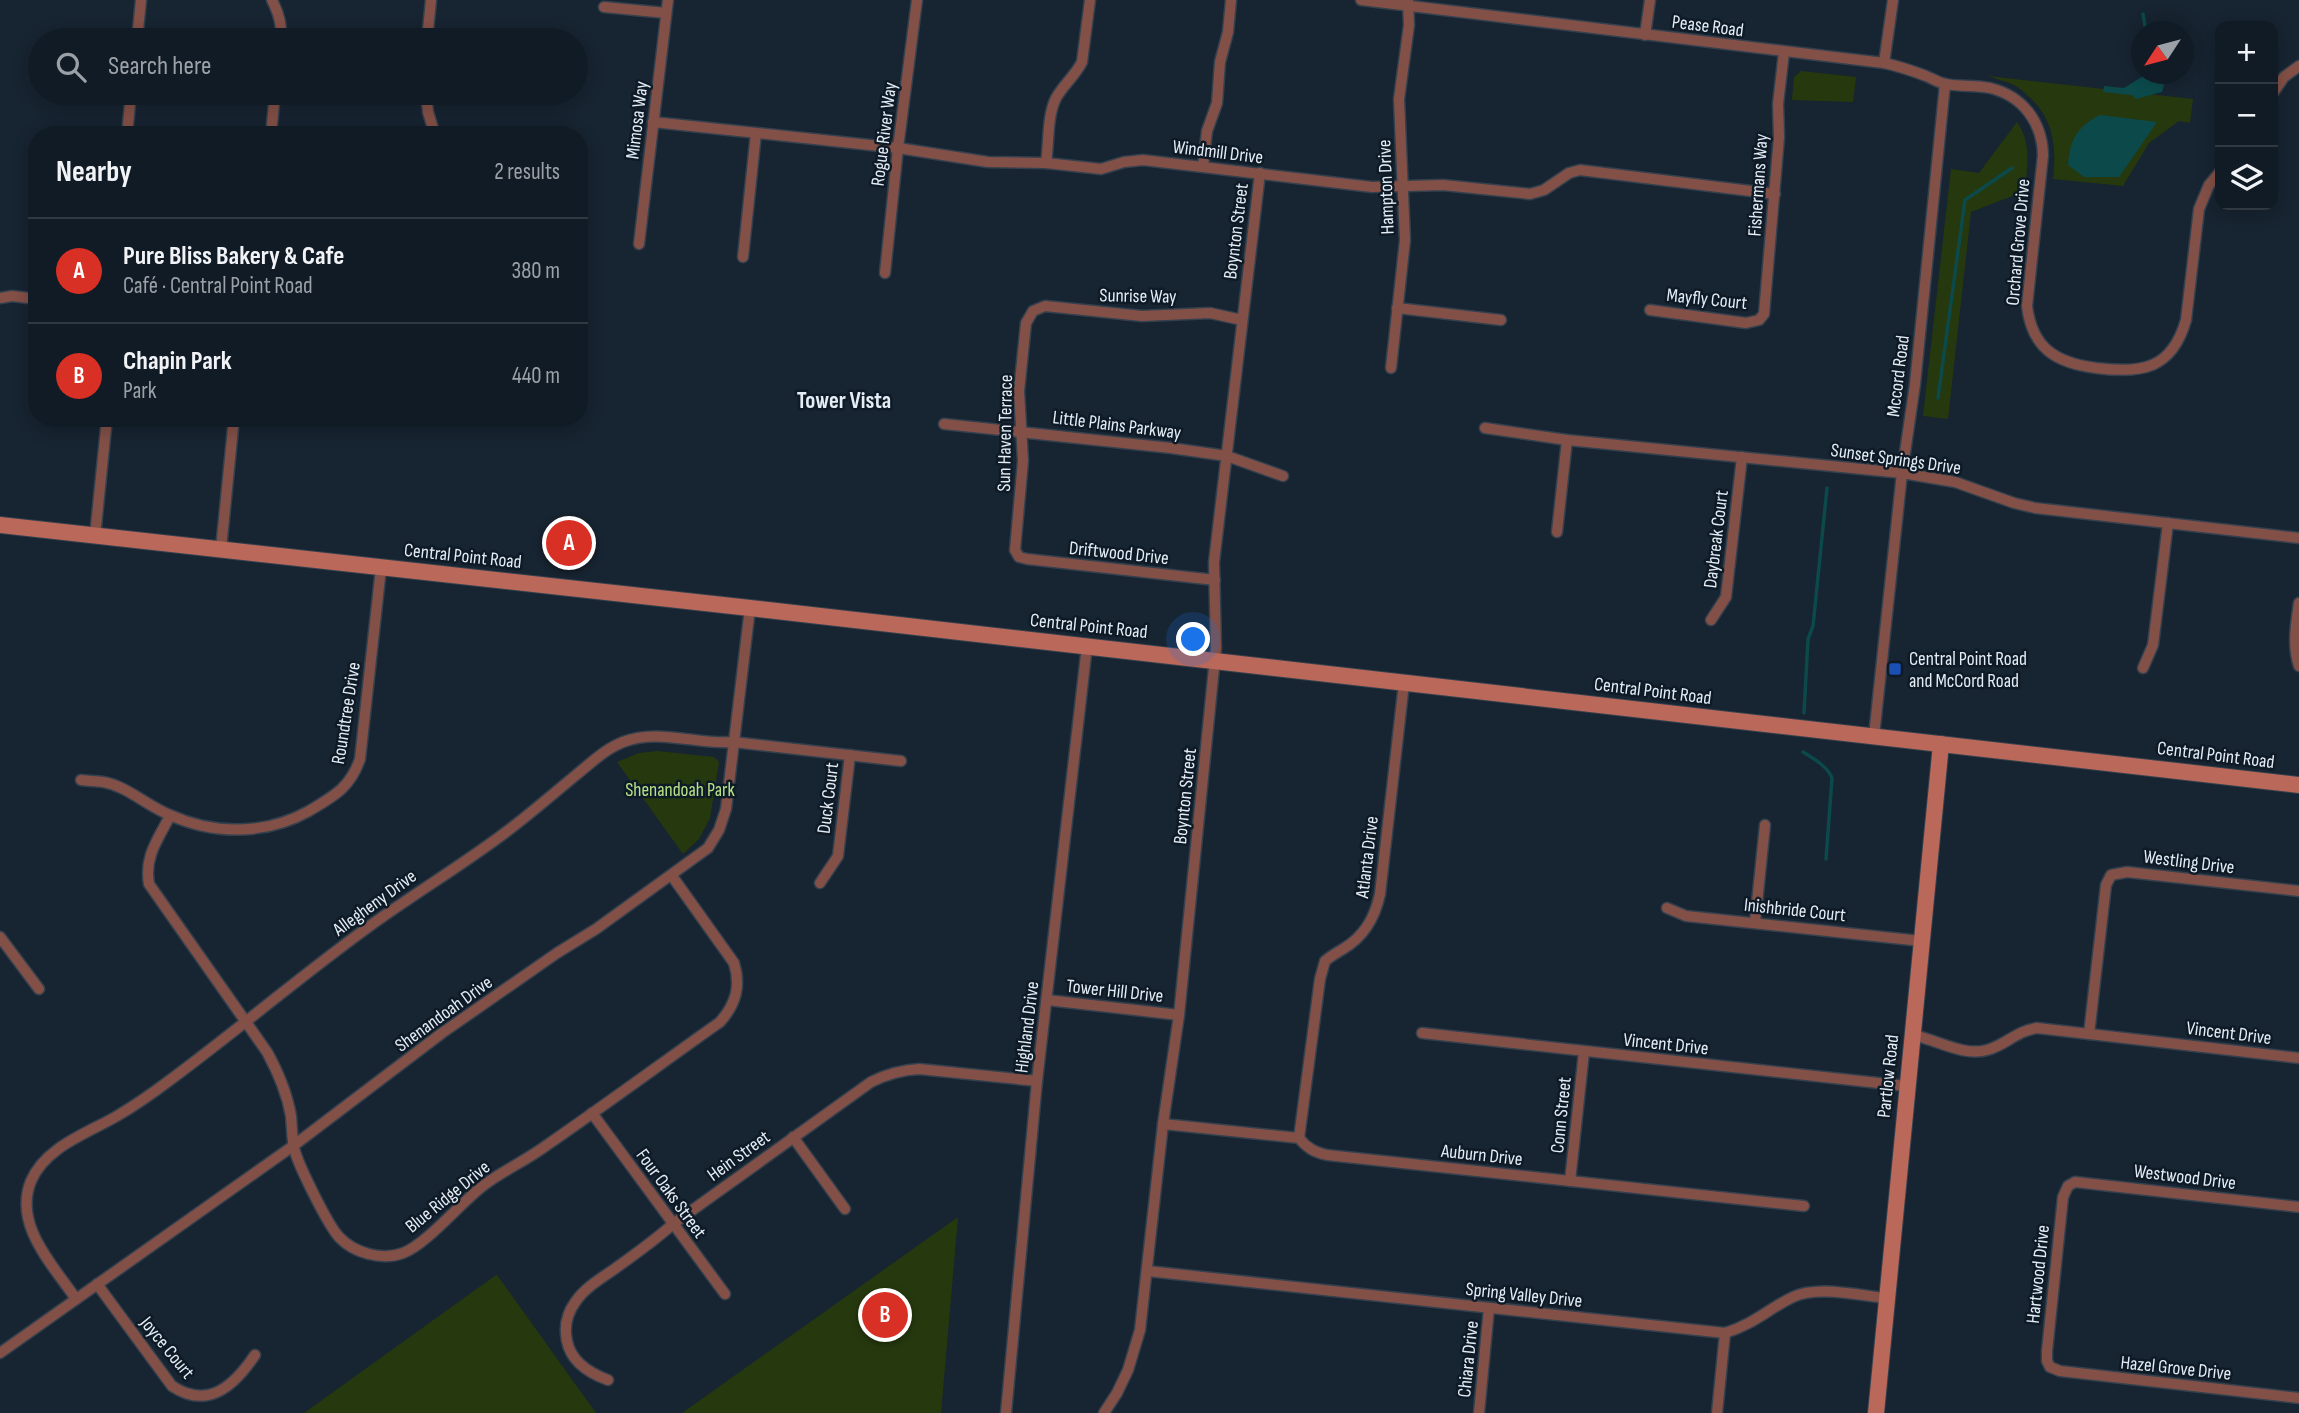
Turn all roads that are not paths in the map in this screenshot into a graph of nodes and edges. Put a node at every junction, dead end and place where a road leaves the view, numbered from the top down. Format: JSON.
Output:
{"nodes":[{"id":1,"x":141,"y":0,"type":"edge"},
{"id":2,"x":272,"y":0,"type":"edge"},
{"id":3,"x":431,"y":0,"type":"edge"},
{"id":4,"x":668,"y":0,"type":"edge"},
{"id":5,"x":917,"y":0,"type":"edge"},
{"id":6,"x":1090,"y":0,"type":"edge"},
{"id":7,"x":1231,"y":0,"type":"edge"},
{"id":8,"x":1361,"y":0,"type":"edge"},
{"id":9,"x":1650,"y":0,"type":"edge"},
{"id":10,"x":1892,"y":0,"type":"edge"},
{"id":11,"x":1408,"y":3,"type":"edge"},
{"id":12,"x":604,"y":8,"type":"dead end"},
{"id":13,"x":666,"y":13,"type":"junction"},
{"id":14,"x":138,"y":28,"type":"edge"},
{"id":15,"x":282,"y":28,"type":"edge"},
{"id":16,"x":428,"y":28,"type":"edge"},
{"id":17,"x":1645,"y":35,"type":"junction"},
{"id":18,"x":1784,"y":52,"type":"junction"},
{"id":19,"x":1884,"y":63,"type":"junction"},
{"id":20,"x":2299,"y":66,"type":"edge"},
{"id":21,"x":1945,"y":84,"type":"junction"},
{"id":22,"x":2278,"y":86,"type":"edge"},
{"id":23,"x":130,"y":105,"type":"edge"},
{"id":24,"x":274,"y":105,"type":"edge"},
{"id":25,"x":427,"y":105,"type":"edge"},
{"id":26,"x":653,"y":122,"type":"junction"},
{"id":27,"x":128,"y":126,"type":"edge"},
{"id":28,"x":272,"y":126,"type":"edge"},
{"id":29,"x":432,"y":126,"type":"edge"},
{"id":30,"x":756,"y":133,"type":"junction"},
{"id":31,"x":898,"y":148,"type":"junction"},
{"id":32,"x":1046,"y":163,"type":"junction"},
{"id":33,"x":1203,"y":166,"type":"junction"},
{"id":34,"x":1260,"y":173,"type":"junction"},
{"id":35,"x":2215,"y":178,"type":"edge"},
{"id":36,"x":1405,"y":187,"type":"junction"},
{"id":37,"x":1775,"y":194,"type":"junction"},
{"id":38,"x":639,"y":244,"type":"dead end"},
{"id":39,"x":743,"y":257,"type":"dead end"},
{"id":40,"x":885,"y":273,"type":"dead end"},
{"id":41,"x":0,"y":298,"type":"edge"},
{"id":42,"x":28,"y":298,"type":"edge"},
{"id":43,"x":1397,"y":308,"type":"junction"},
{"id":44,"x":1033,"y":310,"type":"joint"},
{"id":45,"x":1650,"y":310,"type":"dead end"},
{"id":46,"x":1242,"y":320,"type":"junction"},
{"id":47,"x":1501,"y":320,"type":"dead end"},
{"id":48,"x":1759,"y":320,"type":"joint"},
{"id":49,"x":1391,"y":368,"type":"dead end"},
{"id":50,"x":944,"y":424,"type":"dead end"},
{"id":51,"x":106,"y":427,"type":"edge"},
{"id":52,"x":233,"y":427,"type":"edge"},
{"id":53,"x":1485,"y":428,"type":"dead end"},
{"id":54,"x":1022,"y":430,"type":"junction"},
{"id":55,"x":1567,"y":440,"type":"junction"},
{"id":56,"x":1227,"y":456,"type":"junction"},
{"id":57,"x":1742,"y":457,"type":"junction"},
{"id":58,"x":1902,"y":473,"type":"junction"},
{"id":59,"x":1283,"y":476,"type":"dead end"},
{"id":60,"x":2168,"y":523,"type":"junction"},
{"id":61,"x":0,"y":525,"type":"edge"},
{"id":62,"x":1557,"y":532,"type":"dead end"},
{"id":63,"x":95,"y":536,"type":"junction"},
{"id":64,"x":2299,"y":538,"type":"edge"},
{"id":65,"x":221,"y":549,"type":"junction"},
{"id":66,"x":1019,"y":557,"type":"joint"},
{"id":67,"x":381,"y":568,"type":"junction"},
{"id":68,"x":1215,"y":580,"type":"junction"},
{"id":69,"x":2299,"y":603,"type":"edge"},
{"id":70,"x":750,"y":608,"type":"junction"},
{"id":71,"x":1711,"y":620,"type":"dead end"},
{"id":72,"x":1087,"y":646,"type":"junction"},
{"id":73,"x":1214,"y":661,"type":"junction"},
{"id":74,"x":2299,"y":666,"type":"edge"},
{"id":75,"x":2143,"y":668,"type":"dead end"},
{"id":76,"x":1404,"y":683,"type":"junction"},
{"id":77,"x":1874,"y":736,"type":"junction"},
{"id":78,"x":733,"y":742,"type":"junction"},
{"id":79,"x":1941,"y":744,"type":"junction"},
{"id":80,"x":850,"y":755,"type":"junction"},
{"id":81,"x":901,"y":761,"type":"dead end"},
{"id":82,"x":81,"y":780,"type":"dead end"},
{"id":83,"x":2299,"y":785,"type":"edge"},
{"id":84,"x":170,"y":816,"type":"junction"},
{"id":85,"x":1765,"y":825,"type":"dead end"},
{"id":86,"x":672,"y":876,"type":"junction"},
{"id":87,"x":820,"y":883,"type":"dead end"},
{"id":88,"x":2299,"y":891,"type":"edge"},
{"id":89,"x":1667,"y":908,"type":"dead end"},
{"id":90,"x":1755,"y":922,"type":"junction"},
{"id":91,"x":0,"y":937,"type":"edge"},
{"id":92,"x":1921,"y":941,"type":"junction"},
{"id":93,"x":39,"y":989,"type":"dead end"},
{"id":94,"x":1047,"y":1000,"type":"junction"},
{"id":95,"x":1179,"y":1015,"type":"junction"},
{"id":96,"x":246,"y":1021,"type":"junction"},
{"id":97,"x":1422,"y":1033,"type":"dead end"},
{"id":98,"x":2089,"y":1034,"type":"junction"},
{"id":99,"x":1912,"y":1035,"type":"junction"},
{"id":100,"x":1584,"y":1052,"type":"junction"},
{"id":101,"x":2299,"y":1058,"type":"edge"},
{"id":102,"x":1037,"y":1081,"type":"junction"},
{"id":103,"x":1906,"y":1086,"type":"junction"},
{"id":104,"x":592,"y":1113,"type":"junction"},
{"id":105,"x":1163,"y":1124,"type":"junction"},
{"id":106,"x":793,"y":1137,"type":"junction"},
{"id":107,"x":1300,"y":1138,"type":"junction"},
{"id":108,"x":293,"y":1146,"type":"junction"},
{"id":109,"x":1570,"y":1181,"type":"junction"},
{"id":110,"x":2068,"y":1186,"type":"joint"},
{"id":111,"x":1804,"y":1206,"type":"dead end"},
{"id":112,"x":2299,"y":1207,"type":"edge"},
{"id":113,"x":845,"y":1209,"type":"dead end"},
{"id":114,"x":673,"y":1224,"type":"junction"},
{"id":115,"x":1147,"y":1271,"type":"junction"},
{"id":116,"x":97,"y":1284,"type":"junction"},
{"id":117,"x":724,"y":1294,"type":"dead end"},
{"id":118,"x":1887,"y":1298,"type":"junction"},
{"id":119,"x":76,"y":1299,"type":"junction"},
{"id":120,"x":1489,"y":1308,"type":"junction"},
{"id":121,"x":1725,"y":1333,"type":"junction"},
{"id":122,"x":0,"y":1353,"type":"edge"},
{"id":123,"x":255,"y":1355,"type":"dead end"},
{"id":124,"x":2050,"y":1367,"type":"joint"},
{"id":125,"x":608,"y":1380,"type":"dead end"},
{"id":126,"x":2299,"y":1398,"type":"edge"},
{"id":127,"x":1006,"y":1413,"type":"edge"},
{"id":128,"x":1104,"y":1413,"type":"edge"},
{"id":129,"x":1479,"y":1413,"type":"edge"},
{"id":130,"x":1717,"y":1413,"type":"edge"},
{"id":131,"x":1876,"y":1413,"type":"edge"}],
"edges":[{"from":1,"to":14,"type":"street"},
{"from":2,"to":15,"type":"street"},
{"from":3,"to":16,"type":"street"},
{"from":4,"to":13,"type":"street","name":"Mimosa Way"},
{"from":5,"to":31,"type":"street","name":"Rogue River Way"},
{"from":6,"to":32,"type":"street"},
{"from":7,"to":33,"type":"street"},
{"from":8,"to":11,"type":"street","name":"Pease Road"},
{"from":9,"to":17,"type":"street"},
{"from":10,"to":19,"type":"street"},
{"from":11,"to":17,"type":"street","name":"Pease Road"},
{"from":11,"to":36,"type":"street","name":"Hampton Drive"},
{"from":12,"to":13,"type":"street"},
{"from":13,"to":26,"type":"street","name":"Mimosa Way"},
{"from":17,"to":18,"type":"street","name":"Pease Road"},
{"from":18,"to":19,"type":"street","name":"Pease Road"},
{"from":18,"to":37,"type":"street","name":"Fishermans Way"},
{"from":19,"to":21,"type":"street"},
{"from":20,"to":22,"type":"street"},
{"from":21,"to":35,"type":"street","name":"Orchard Grove Drive"},
{"from":21,"to":58,"type":"street","name":"Mccord Road"},
{"from":23,"to":27,"type":"street"},
{"from":24,"to":28,"type":"street"},
{"from":25,"to":29,"type":"street"},
{"from":26,"to":30,"type":"street","name":"Windmill Drive"},
{"from":26,"to":38,"type":"street","name":"Mimosa Way"},
{"from":30,"to":31,"type":"street","name":"Windmill Drive"},
{"from":30,"to":39,"type":"street"},
{"from":31,"to":32,"type":"street","name":"Windmill Drive"},
{"from":31,"to":40,"type":"street","name":"Rogue River Way"},
{"from":32,"to":33,"type":"street","name":"Windmill Drive"},
{"from":33,"to":34,"type":"street","name":"Windmill Drive"},
{"from":34,"to":36,"type":"street","name":"Windmill Drive"},
{"from":34,"to":46,"type":"street","name":"Boynton Street"},
{"from":36,"to":37,"type":"street","name":"Windmill Drive"},
{"from":36,"to":43,"type":"street","name":"Hampton Drive"},
{"from":37,"to":48,"type":"street","name":"Fishermans Way"},
{"from":41,"to":42,"type":"street"},
{"from":43,"to":47,"type":"street"},
{"from":43,"to":49,"type":"street","name":"Hampton Drive"},
{"from":44,"to":46,"type":"street","name":"Sunrise Way"},
{"from":44,"to":54,"type":"street","name":"Sun Haven Terrace"},
{"from":45,"to":48,"type":"street","name":"Mayfly Court"},
{"from":46,"to":56,"type":"street","name":"Boynton Street"},
{"from":50,"to":54,"type":"street","name":"Little Plains Parkway"},
{"from":51,"to":63,"type":"street"},
{"from":52,"to":65,"type":"street"},
{"from":53,"to":55,"type":"street","name":"Sunset Springs Drive"},
{"from":54,"to":56,"type":"street","name":"Little Plains Parkway"},
{"from":54,"to":66,"type":"street","name":"Sun Haven Terrace"},
{"from":55,"to":57,"type":"street","name":"Sunset Springs Drive"},
{"from":55,"to":62,"type":"street"},
{"from":56,"to":59,"type":"street","name":"Little Plains Parkway"},
{"from":56,"to":68,"type":"street","name":"Boynton Street"},
{"from":57,"to":58,"type":"street","name":"Sunset Springs Drive"},
{"from":57,"to":71,"type":"street","name":"Daybreak Court"},
{"from":58,"to":60,"type":"street","name":"Sunset Springs Drive"},
{"from":58,"to":77,"type":"street","name":"Mccord Road"},
{"from":60,"to":64,"type":"street","name":"Sunset Springs Drive"},
{"from":60,"to":75,"type":"street"},
{"from":61,"to":63,"type":"street","name":"Central Point Road"},
{"from":63,"to":65,"type":"street","name":"Central Point Road"},
{"from":65,"to":67,"type":"street","name":"Central Point Road"},
{"from":66,"to":68,"type":"street","name":"Driftwood Drive"},
{"from":67,"to":70,"type":"street","name":"Central Point Road"},
{"from":67,"to":84,"type":"street","name":"Roundtree Drive"},
{"from":68,"to":73,"type":"street","name":"Boynton Street"},
{"from":69,"to":74,"type":"street"},
{"from":70,"to":72,"type":"street","name":"Central Point Road"},
{"from":70,"to":78,"type":"street","name":"Shenandoah Drive"},
{"from":72,"to":73,"type":"street","name":"Central Point Road"},
{"from":72,"to":94,"type":"street","name":"Highland Drive"},
{"from":73,"to":76,"type":"street","name":"Central Point Road"},
{"from":73,"to":95,"type":"street","name":"Boynton Street"},
{"from":76,"to":77,"type":"street","name":"Central Point Road"},
{"from":76,"to":107,"type":"street","name":"Atlanta Drive"},
{"from":77,"to":79,"type":"street","name":"Central Point Road"},
{"from":78,"to":80,"type":"street","name":"Allegheny Drive"},
{"from":78,"to":86,"type":"street","name":"Shenandoah Drive"},
{"from":78,"to":96,"type":"street","name":"Allegheny Drive"},
{"from":79,"to":83,"type":"street","name":"Central Point Road"},
{"from":79,"to":92,"type":"street","name":"Partlow Road"},
{"from":80,"to":81,"type":"street","name":"Allegheny Drive"},
{"from":80,"to":87,"type":"street","name":"Duck Court"},
{"from":82,"to":84,"type":"street","name":"Roundtree Drive"},
{"from":84,"to":96,"type":"street","name":"Blue Ridge Drive"},
{"from":85,"to":90,"type":"street"},
{"from":86,"to":104,"type":"street","name":"Blue Ridge Drive"},
{"from":86,"to":108,"type":"street","name":"Shenandoah Drive"},
{"from":88,"to":98,"type":"street","name":"Westling Drive"},
{"from":89,"to":90,"type":"street","name":"Inishbride Court"},
{"from":90,"to":92,"type":"street","name":"Inishbride Court"},
{"from":91,"to":93,"type":"street"},
{"from":92,"to":99,"type":"street","name":"Partlow Road"},
{"from":94,"to":95,"type":"street","name":"Tower Hill Drive"},
{"from":94,"to":102,"type":"street","name":"Highland Drive"},
{"from":95,"to":105,"type":"street","name":"Boynton Street"},
{"from":96,"to":108,"type":"street","name":"Blue Ridge Drive"},
{"from":96,"to":119,"type":"street","name":"Allegheny Drive"},
{"from":97,"to":100,"type":"street","name":"Vincent Drive"},
{"from":98,"to":99,"type":"street","name":"Vincent Drive"},
{"from":98,"to":101,"type":"street","name":"Vincent Drive"},
{"from":99,"to":103,"type":"street","name":"Partlow Road"},
{"from":100,"to":103,"type":"street","name":"Vincent Drive"},
{"from":100,"to":109,"type":"street","name":"Conn Street"},
{"from":102,"to":106,"type":"street","name":"Hein Street"},
{"from":102,"to":127,"type":"street","name":"Highland Drive"},
{"from":103,"to":118,"type":"street","name":"Partlow Road"},
{"from":104,"to":108,"type":"street","name":"Blue Ridge Drive"},
{"from":104,"to":114,"type":"street","name":"Four Oaks Street"},
{"from":105,"to":107,"type":"street","name":"Auburn Drive"},
{"from":105,"to":115,"type":"street","name":"Boynton Street"},
{"from":106,"to":113,"type":"street"},
{"from":106,"to":114,"type":"street","name":"Hein Street"},
{"from":107,"to":109,"type":"street","name":"Auburn Drive"},
{"from":108,"to":116,"type":"street","name":"Shenandoah Drive"},
{"from":109,"to":111,"type":"street","name":"Auburn Drive"},
{"from":110,"to":112,"type":"street","name":"Westwood Drive"},
{"from":110,"to":124,"type":"street","name":"Hartwood Drive"},
{"from":114,"to":117,"type":"street","name":"Four Oaks Street"},
{"from":114,"to":125,"type":"street","name":"Hein Street"},
{"from":115,"to":120,"type":"street","name":"Spring Valley Drive"},
{"from":115,"to":128,"type":"street","name":"Boynton Street"},
{"from":116,"to":119,"type":"street","name":"Shenandoah Drive"},
{"from":116,"to":123,"type":"street","name":"Joyce Court"},
{"from":118,"to":121,"type":"street","name":"Spring Valley Drive"},
{"from":118,"to":131,"type":"street","name":"Partlow Road"},
{"from":119,"to":122,"type":"street","name":"Shenandoah Drive"},
{"from":120,"to":121,"type":"street","name":"Spring Valley Drive"},
{"from":120,"to":129,"type":"street","name":"Chiara Drive"},
{"from":121,"to":130,"type":"street"},
{"from":124,"to":126,"type":"street","name":"Hazel Grove Drive"}]}
